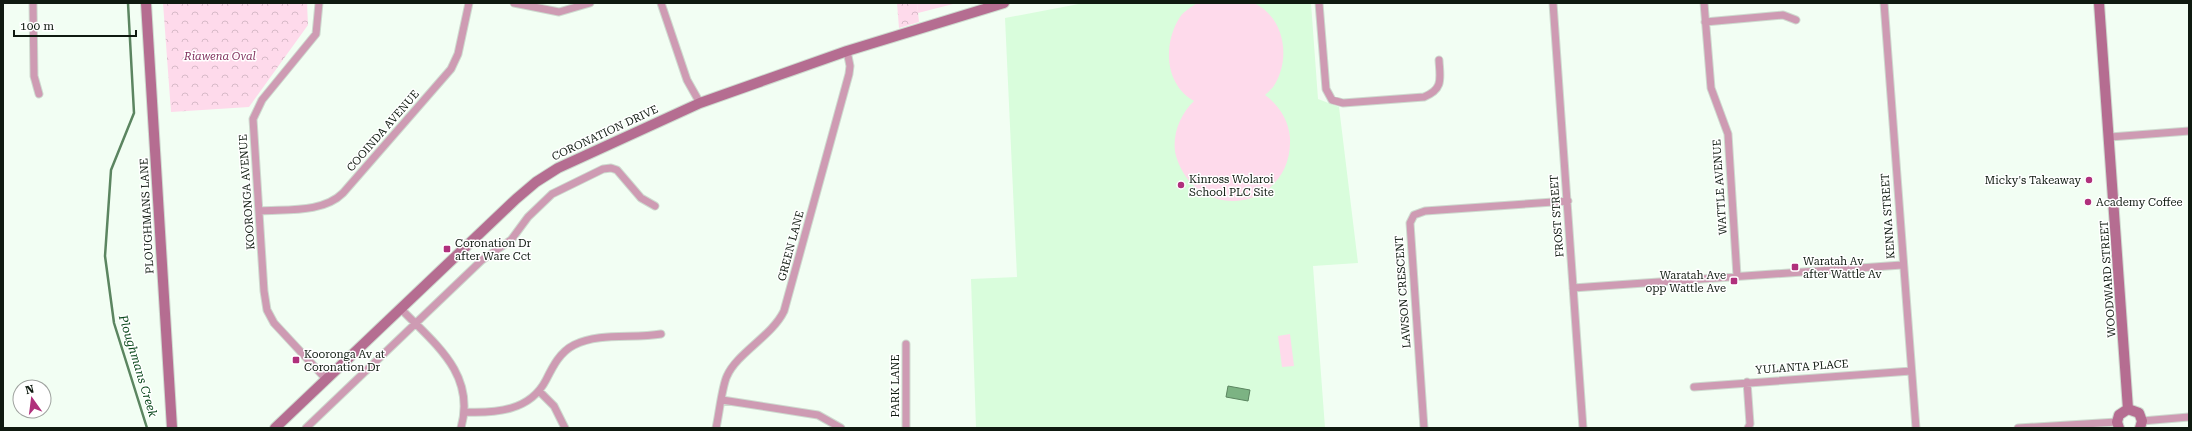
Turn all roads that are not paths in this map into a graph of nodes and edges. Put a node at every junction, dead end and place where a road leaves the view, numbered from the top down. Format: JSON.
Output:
{"nodes":[{"id":1,"x":33,"y":3,"type":"edge"},
{"id":2,"x":146,"y":3,"type":"edge"},
{"id":3,"x":319,"y":3,"type":"edge"},
{"id":4,"x":468,"y":3,"type":"edge"},
{"id":5,"x":514,"y":3,"type":"edge"},
{"id":6,"x":590,"y":3,"type":"edge"},
{"id":7,"x":661,"y":3,"type":"edge"},
{"id":8,"x":1004,"y":3,"type":"edge"},
{"id":9,"x":1319,"y":3,"type":"edge"},
{"id":10,"x":1553,"y":3,"type":"edge"},
{"id":11,"x":1704,"y":3,"type":"edge"},
{"id":12,"x":1884,"y":3,"type":"edge"},
{"id":13,"x":2099,"y":3,"type":"edge"},
{"id":14,"x":1796,"y":20,"type":"dead end"},
{"id":15,"x":1705,"y":22,"type":"junction"},
{"id":16,"x":847,"y":52,"type":"junction"},
{"id":17,"x":1439,"y":60,"type":"dead end"},
{"id":18,"x":39,"y":94,"type":"dead end"},
{"id":19,"x":700,"y":103,"type":"junction"},
{"id":20,"x":2189,"y":131,"type":"edge"},
{"id":21,"x":2110,"y":137,"type":"junction"},
{"id":22,"x":1568,"y":201,"type":"junction"},
{"id":23,"x":655,"y":206,"type":"dead end"},
{"id":24,"x":260,"y":211,"type":"junction"},
{"id":25,"x":1902,"y":265,"type":"junction"},
{"id":26,"x":1737,"y":276,"type":"junction"},
{"id":27,"x":1573,"y":288,"type":"junction"},
{"id":28,"x":401,"y":309,"type":"junction"},
{"id":29,"x":416,"y":324,"type":"junction"},
{"id":30,"x":661,"y":334,"type":"dead end"},
{"id":31,"x":906,"y":344,"type":"dead end"},
{"id":32,"x":1911,"y":371,"type":"junction"},
{"id":33,"x":326,"y":379,"type":"junction"},
{"id":34,"x":1747,"y":382,"type":"junction"},
{"id":35,"x":1694,"y":388,"type":"dead end"},
{"id":36,"x":539,"y":391,"type":"junction"},
{"id":37,"x":722,"y":400,"type":"junction"},
{"id":38,"x":2128,"y":409,"type":"junction"},
{"id":39,"x":466,"y":412,"type":"junction"},
{"id":40,"x":2189,"y":417,"type":"edge"},
{"id":41,"x":2141,"y":424,"type":"edge"},
{"id":42,"x":2118,"y":425,"type":"edge"},
{"id":43,"x":172,"y":428,"type":"edge"},
{"id":44,"x":274,"y":428,"type":"edge"},
{"id":45,"x":306,"y":428,"type":"edge"},
{"id":46,"x":461,"y":428,"type":"edge"},
{"id":47,"x":564,"y":428,"type":"edge"},
{"id":48,"x":716,"y":428,"type":"edge"},
{"id":49,"x":841,"y":428,"type":"edge"},
{"id":50,"x":906,"y":428,"type":"edge"},
{"id":51,"x":1424,"y":428,"type":"edge"},
{"id":52,"x":1582,"y":428,"type":"edge"},
{"id":53,"x":1748,"y":428,"type":"edge"},
{"id":54,"x":1916,"y":428,"type":"edge"},
{"id":55,"x":2018,"y":428,"type":"edge"}],
"edges":[{"from":1,"to":18,"type":"street"},
{"from":2,"to":43,"type":"street","name":"PLOUGHMANS LANE"},
{"from":3,"to":24,"type":"street","name":"KOORONGA AVENUE"},
{"from":4,"to":24,"type":"street","name":"COOINDA AVENUE"},
{"from":5,"to":6,"type":"street"},
{"from":7,"to":19,"type":"street"},
{"from":8,"to":16,"type":"street","name":"CORONATION DRIVE"},
{"from":9,"to":17,"type":"street"},
{"from":10,"to":22,"type":"street","name":"FROST STREET"},
{"from":11,"to":15,"type":"street","name":"WATTLE AVENUE"},
{"from":12,"to":25,"type":"street","name":"KENNA STREET"},
{"from":13,"to":21,"type":"street","name":"WOODWARD STREET"},
{"from":14,"to":15,"type":"street"},
{"from":15,"to":26,"type":"street","name":"WATTLE AVENUE"},
{"from":16,"to":19,"type":"street","name":"CORONATION DRIVE"},
{"from":16,"to":37,"type":"street","name":"GREEN LANE"},
{"from":19,"to":28,"type":"street","name":"CORONATION DRIVE"},
{"from":20,"to":21,"type":"street"},
{"from":21,"to":38,"type":"street","name":"WOODWARD STREET"},
{"from":22,"to":27,"type":"street","name":"FROST STREET"},
{"from":22,"to":51,"type":"street","name":"LAWSON CRESCENT"},
{"from":23,"to":29,"type":"street"},
{"from":24,"to":33,"type":"street","name":"KOORONGA AVENUE"},
{"from":25,"to":26,"type":"street"},
{"from":25,"to":32,"type":"street","name":"KENNA STREET"},
{"from":26,"to":27,"type":"street"},
{"from":27,"to":52,"type":"street","name":"FROST STREET"},
{"from":28,"to":29,"type":"street"},
{"from":28,"to":33,"type":"street","name":"CORONATION DRIVE"},
{"from":29,"to":39,"type":"street"},
{"from":29,"to":45,"type":"street"},
{"from":30,"to":36,"type":"street"},
{"from":31,"to":50,"type":"street","name":"PARK LANE"},
{"from":32,"to":34,"type":"street","name":"YULANTA PLACE"},
{"from":32,"to":54,"type":"street","name":"KENNA STREET"},
{"from":33,"to":44,"type":"street","name":"CORONATION DRIVE"},
{"from":34,"to":35,"type":"street","name":"YULANTA PLACE"},
{"from":34,"to":53,"type":"street"},
{"from":36,"to":39,"type":"street"},
{"from":36,"to":47,"type":"street"},
{"from":37,"to":48,"type":"street","name":"GREEN LANE"},
{"from":37,"to":49,"type":"street"},
{"from":38,"to":41,"type":"street"},
{"from":38,"to":42,"type":"street"},
{"from":39,"to":46,"type":"street"},
{"from":40,"to":41,"type":"street"},
{"from":42,"to":55,"type":"street"}]}
